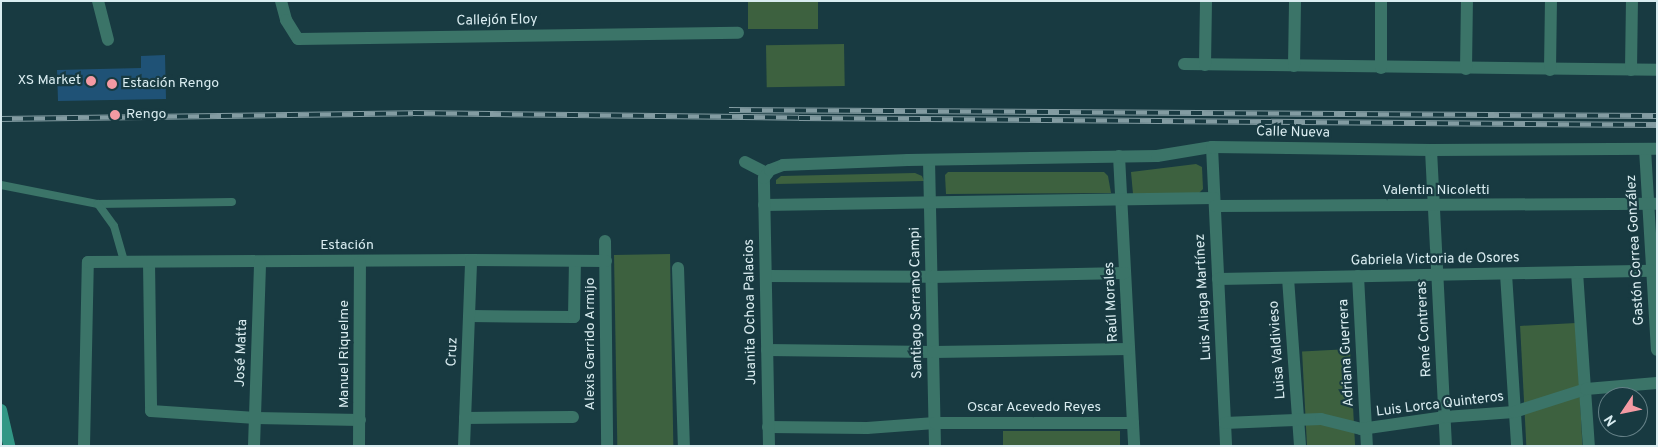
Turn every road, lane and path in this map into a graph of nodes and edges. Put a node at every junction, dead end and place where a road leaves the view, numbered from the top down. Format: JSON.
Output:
{"nodes":[{"id":1,"x":98,"y":1,"type":"edge"},
{"id":2,"x":281,"y":1,"type":"edge"},
{"id":3,"x":1206,"y":1,"type":"edge"},
{"id":4,"x":1296,"y":1,"type":"edge"},
{"id":5,"x":1381,"y":1,"type":"edge"},
{"id":6,"x":1467,"y":1,"type":"edge"},
{"id":7,"x":1551,"y":1,"type":"edge"},
{"id":8,"x":1632,"y":1,"type":"edge"},
{"id":9,"x":738,"y":34,"type":"dead end"},
{"id":10,"x":108,"y":40,"type":"dead end"},
{"id":11,"x":1184,"y":64,"type":"dead end"},
{"id":12,"x":1205,"y":65,"type":"junction"},
{"id":13,"x":1294,"y":66,"type":"junction"},
{"id":14,"x":1381,"y":68,"type":"junction"},
{"id":15,"x":1466,"y":68,"type":"junction"},
{"id":16,"x":1550,"y":70,"type":"junction"},
{"id":17,"x":1631,"y":70,"type":"junction"},
{"id":18,"x":1657,"y":70,"type":"edge"},
{"id":19,"x":1212,"y":147,"type":"junction"},
{"id":20,"x":1651,"y":149,"type":"edge"},
{"id":21,"x":1431,"y":150,"type":"junction"},
{"id":22,"x":1119,"y":156,"type":"junction"},
{"id":23,"x":929,"y":160,"type":"junction"},
{"id":24,"x":745,"y":162,"type":"dead end"},
{"id":25,"x":766,"y":176,"type":"junction"},
{"id":26,"x":1,"y":185,"type":"edge"},
{"id":27,"x":1122,"y":200,"type":"junction"},
{"id":28,"x":232,"y":202,"type":"dead end"},
{"id":29,"x":930,"y":202,"type":"junction"},
{"id":30,"x":1214,"y":202,"type":"junction"},
{"id":31,"x":98,"y":204,"type":"junction"},
{"id":32,"x":1652,"y":204,"type":"edge"},
{"id":33,"x":764,"y":205,"type":"junction"},
{"id":34,"x":1434,"y":206,"type":"junction"},
{"id":35,"x":605,"y":241,"type":"dead end"},
{"id":36,"x":471,"y":260,"type":"junction"},
{"id":37,"x":575,"y":261,"type":"junction"},
{"id":38,"x":606,"y":261,"type":"junction"},
{"id":39,"x":124,"y":262,"type":"junction"},
{"id":40,"x":149,"y":262,"type":"junction"},
{"id":41,"x":260,"y":262,"type":"junction"},
{"id":42,"x":360,"y":262,"type":"junction"},
{"id":43,"x":678,"y":268,"type":"dead end"},
{"id":44,"x":1652,"y":271,"type":"junction"},
{"id":45,"x":1577,"y":272,"type":"junction"},
{"id":46,"x":1125,"y":273,"type":"junction"},
{"id":47,"x":1437,"y":274,"type":"junction"},
{"id":48,"x":1506,"y":274,"type":"junction"},
{"id":49,"x":766,"y":276,"type":"junction"},
{"id":50,"x":932,"y":276,"type":"junction"},
{"id":51,"x":1358,"y":276,"type":"junction"},
{"id":52,"x":1288,"y":278,"type":"junction"},
{"id":53,"x":1218,"y":279,"type":"junction"},
{"id":54,"x":470,"y":316,"type":"junction"},
{"id":55,"x":1129,"y":349,"type":"junction"},
{"id":56,"x":767,"y":350,"type":"junction"},
{"id":57,"x":1657,"y":350,"type":"edge"},
{"id":58,"x":933,"y":352,"type":"junction"},
{"id":59,"x":1657,"y":383,"type":"edge"},
{"id":60,"x":1586,"y":389,"type":"junction"},
{"id":61,"x":1,"y":410,"type":"edge"},
{"id":62,"x":1514,"y":412,"type":"junction"},
{"id":63,"x":1445,"y":416,"type":"junction"},
{"id":64,"x":573,"y":417,"type":"dead end"},
{"id":65,"x":256,"y":418,"type":"junction"},
{"id":66,"x":465,"y":418,"type":"junction"},
{"id":67,"x":360,"y":420,"type":"junction"},
{"id":68,"x":1298,"y":420,"type":"junction"},
{"id":69,"x":934,"y":423,"type":"junction"},
{"id":70,"x":1133,"y":423,"type":"junction"},
{"id":71,"x":1225,"y":423,"type":"junction"},
{"id":72,"x":768,"y":427,"type":"junction"},
{"id":73,"x":1366,"y":429,"type":"junction"},
{"id":74,"x":9,"y":446,"type":"edge"},
{"id":75,"x":84,"y":446,"type":"edge"},
{"id":76,"x":254,"y":446,"type":"edge"},
{"id":77,"x":359,"y":446,"type":"edge"},
{"id":78,"x":464,"y":446,"type":"edge"},
{"id":79,"x":607,"y":446,"type":"edge"},
{"id":80,"x":684,"y":446,"type":"edge"},
{"id":81,"x":769,"y":446,"type":"edge"},
{"id":82,"x":935,"y":446,"type":"edge"},
{"id":83,"x":1134,"y":446,"type":"edge"},
{"id":84,"x":1226,"y":446,"type":"edge"},
{"id":85,"x":1300,"y":446,"type":"edge"},
{"id":86,"x":1367,"y":446,"type":"edge"},
{"id":87,"x":1446,"y":446,"type":"edge"},
{"id":88,"x":1517,"y":446,"type":"edge"},
{"id":89,"x":1588,"y":446,"type":"edge"}],
"edges":[{"from":1,"to":10,"type":"street"},
{"from":2,"to":9,"type":"street","name":"Callejón Eloy"},
{"from":3,"to":12,"type":"street"},
{"from":4,"to":13,"type":"street"},
{"from":5,"to":14,"type":"street"},
{"from":6,"to":15,"type":"street"},
{"from":7,"to":16,"type":"street"},
{"from":8,"to":17,"type":"street"},
{"from":11,"to":12,"type":"street"},
{"from":12,"to":13,"type":"street"},
{"from":13,"to":14,"type":"street"},
{"from":14,"to":15,"type":"street"},
{"from":15,"to":16,"type":"street"},
{"from":16,"to":17,"type":"street"},
{"from":17,"to":18,"type":"street"},
{"from":19,"to":21,"type":"street","name":"Calle Nueva"},
{"from":19,"to":22,"type":"street","name":"Calle Nueva"},
{"from":19,"to":30,"type":"street","name":"Luis Aliaga Martínez"},
{"from":20,"to":21,"type":"street","name":"Calle Nueva"},
{"from":20,"to":32,"type":"street","name":"Gastón Correa González"},
{"from":21,"to":34,"type":"street","name":"René Contreras"},
{"from":22,"to":23,"type":"street","name":"Calle Nueva"},
{"from":22,"to":27,"type":"street","name":"Raúl Morales"},
{"from":23,"to":25,"type":"street","name":"Calle Nueva"},
{"from":23,"to":29,"type":"street","name":"Santiago Serrano Campi"},
{"from":24,"to":25,"type":"street"},
{"from":25,"to":33,"type":"street","name":"Juanita Ochoa Palacios"},
{"from":26,"to":31,"type":"lane"},
{"from":27,"to":29,"type":"street","name":"Valentin Nicoletti"},
{"from":27,"to":30,"type":"street","name":"Valentin Nicoletti"},
{"from":27,"to":46,"type":"street","name":"Raúl Morales"},
{"from":28,"to":31,"type":"lane"},
{"from":29,"to":33,"type":"street","name":"Valentin Nicoletti"},
{"from":29,"to":50,"type":"street","name":"Santiago Serrano Campi"},
{"from":30,"to":34,"type":"street","name":"Valentin Nicoletti"},
{"from":30,"to":53,"type":"street","name":"Luis Aliaga Martínez"},
{"from":31,"to":39,"type":"lane"},
{"from":32,"to":34,"type":"street","name":"Valentin Nicoletti"},
{"from":32,"to":44,"type":"street","name":"Gastón Correa González"},
{"from":33,"to":49,"type":"street","name":"Juanita Ochoa Palacios"},
{"from":34,"to":47,"type":"street","name":"René Contreras"},
{"from":35,"to":38,"type":"street","name":"Alexis Garrido Armijo"},
{"from":36,"to":37,"type":"street","name":"Estación"},
{"from":36,"to":42,"type":"street","name":"Estación"},
{"from":36,"to":54,"type":"street","name":"Cruz"},
{"from":37,"to":38,"type":"street","name":"Estación"},
{"from":37,"to":54,"type":"street"},
{"from":38,"to":79,"type":"street","name":"Alexis Garrido Armijo"},
{"from":39,"to":40,"type":"street","name":"Estación"},
{"from":39,"to":75,"type":"street","name":"Estación"},
{"from":40,"to":41,"type":"street","name":"Estación"},
{"from":40,"to":65,"type":"street"},
{"from":41,"to":42,"type":"street","name":"Estación"},
{"from":41,"to":65,"type":"street","name":"José Matta"},
{"from":42,"to":67,"type":"street","name":"Manuel Riquelme"},
{"from":43,"to":80,"type":"street"},
{"from":44,"to":45,"type":"street","name":"Gabriela Victoria de Osores"},
{"from":44,"to":57,"type":"street","name":"Gastón Correa González"},
{"from":45,"to":48,"type":"street","name":"Gabriela Victoria de Osores"},
{"from":45,"to":60,"type":"street"},
{"from":46,"to":50,"type":"street"},
{"from":46,"to":55,"type":"street","name":"Raúl Morales"},
{"from":47,"to":48,"type":"street","name":"Gabriela Victoria de Osores"},
{"from":47,"to":51,"type":"street","name":"Gabriela Victoria de Osores"},
{"from":47,"to":63,"type":"street","name":"René Contreras"},
{"from":48,"to":62,"type":"street"},
{"from":49,"to":50,"type":"street"},
{"from":49,"to":56,"type":"street","name":"Juanita Ochoa Palacios"},
{"from":50,"to":58,"type":"street","name":"Santiago Serrano Campi"},
{"from":51,"to":52,"type":"street","name":"Gabriela Victoria de Osores"},
{"from":51,"to":73,"type":"street","name":"Adriana Guerrera"},
{"from":52,"to":53,"type":"street","name":"Gabriela Victoria de Osores"},
{"from":52,"to":68,"type":"street","name":"Luisa Valdivieso"},
{"from":53,"to":71,"type":"street","name":"Luis Aliaga Martínez"},
{"from":54,"to":66,"type":"street","name":"Cruz"},
{"from":55,"to":58,"type":"street"},
{"from":55,"to":70,"type":"street","name":"Raúl Morales"},
{"from":56,"to":58,"type":"street"},
{"from":56,"to":72,"type":"street","name":"Juanita Ochoa Palacios"},
{"from":58,"to":69,"type":"street","name":"Santiago Serrano Campi"},
{"from":59,"to":60,"type":"street","name":"Luis Lorca Quinteros"},
{"from":60,"to":62,"type":"street","name":"Luis Lorca Quinteros"},
{"from":60,"to":89,"type":"street"},
{"from":61,"to":74,"type":"main road"},
{"from":62,"to":63,"type":"street","name":"Luis Lorca Quinteros"},
{"from":62,"to":88,"type":"street"},
{"from":63,"to":73,"type":"street","name":"Luis Lorca Quinteros"},
{"from":63,"to":87,"type":"street","name":"René Contreras"},
{"from":64,"to":66,"type":"street"},
{"from":65,"to":67,"type":"street"},
{"from":65,"to":76,"type":"street","name":"José Matta"},
{"from":66,"to":78,"type":"street","name":"Cruz"},
{"from":67,"to":77,"type":"street","name":"Manuel Riquelme"},
{"from":68,"to":71,"type":"street","name":"Luis Lorca Quinteros"},
{"from":68,"to":73,"type":"street","name":"Luis Lorca Quinteros"},
{"from":68,"to":85,"type":"street","name":"Luisa Valdivieso"},
{"from":69,"to":70,"type":"street","name":"Oscar Acevedo Reyes"},
{"from":69,"to":72,"type":"street","name":"Oscar Acevedo Reyes"},
{"from":69,"to":82,"type":"street","name":"Santiago Serrano Campi"},
{"from":70,"to":83,"type":"street","name":"Raúl Morales"},
{"from":71,"to":84,"type":"street","name":"Luis Aliaga Martínez"},
{"from":72,"to":81,"type":"street","name":"Juanita Ochoa Palacios"},
{"from":73,"to":86,"type":"street","name":"Adriana Guerrera"}]}
